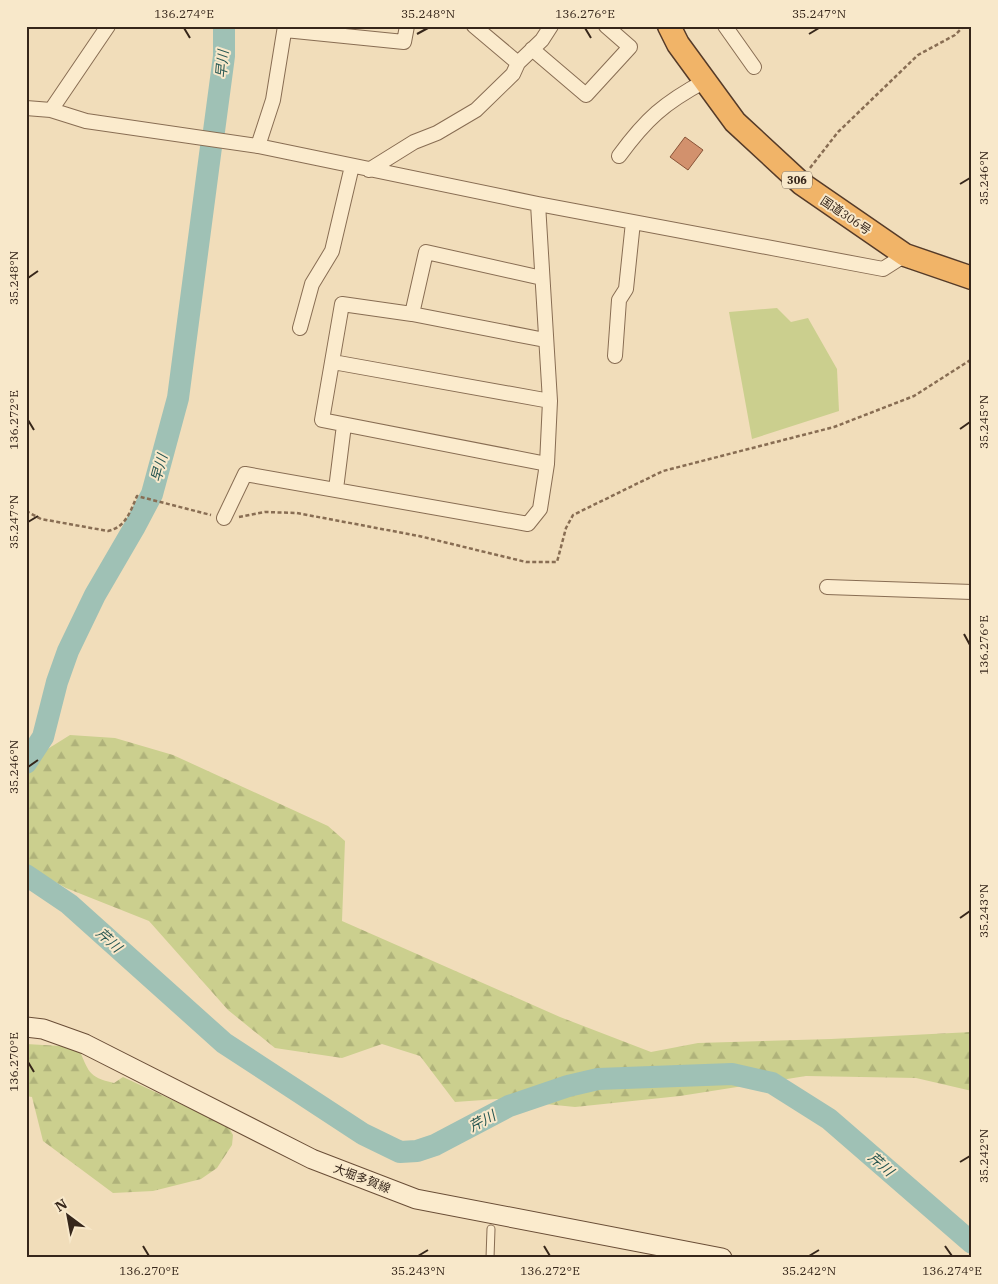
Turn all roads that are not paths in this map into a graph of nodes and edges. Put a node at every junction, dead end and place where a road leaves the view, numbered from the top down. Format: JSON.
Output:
{"nodes":[{"id":1,"x":108,"y":26,"type":"edge"},
{"id":2,"x":406,"y":26,"type":"edge"},
{"id":3,"x":474,"y":26,"type":"edge"},
{"id":4,"x":552,"y":26,"type":"edge"},
{"id":5,"x":606,"y":26,"type":"edge"},
{"id":6,"x":669,"y":26,"type":"edge"},
{"id":7,"x":725,"y":26,"type":"edge"},
{"id":8,"x":285,"y":28,"type":"edge"},
{"id":9,"x":532,"y":49,"type":"junction"},
{"id":10,"x":518,"y":63,"type":"junction"},
{"id":11,"x":754,"y":67,"type":"dead end"},
{"id":12,"x":705,"y":81,"type":"junction"},
{"id":13,"x":26,"y":108,"type":"edge"},
{"id":14,"x":51,"y":110,"type":"junction"},
{"id":15,"x":258,"y":146,"type":"junction"},
{"id":16,"x":619,"y":156,"type":"dead end"},
{"id":17,"x":352,"y":166,"type":"junction"},
{"id":18,"x":369,"y":170,"type":"junction"},
{"id":19,"x":538,"y":204,"type":"junction"},
{"id":20,"x":633,"y":222,"type":"junction"},
{"id":21,"x":905,"y":255,"type":"junction"},
{"id":22,"x":542,"y":278,"type":"junction"},
{"id":23,"x":972,"y":278,"type":"edge"},
{"id":24,"x":412,"y":314,"type":"junction"},
{"id":25,"x":300,"y":328,"type":"dead end"},
{"id":26,"x":545,"y":340,"type":"junction"},
{"id":27,"x":615,"y":356,"type":"dead end"},
{"id":28,"x":333,"y":362,"type":"junction"},
{"id":29,"x":550,"y":401,"type":"junction"},
{"id":30,"x":344,"y":425,"type":"junction"},
{"id":31,"x":548,"y":464,"type":"junction"},
{"id":32,"x":336,"y":489,"type":"junction"},
{"id":33,"x":224,"y":518,"type":"road end"},
{"id":34,"x":827,"y":587,"type":"dead end"},
{"id":35,"x":972,"y":592,"type":"edge"},
{"id":36,"x":26,"y":1027,"type":"edge"},
{"id":37,"x":491,"y":1229,"type":"dead end"},
{"id":38,"x":490,"y":1258,"type":"edge"},
{"id":39,"x":722,"y":1258,"type":"edge"}],
"edges":[{"from":1,"to":14,"type":"street"},
{"from":2,"to":8,"type":"street"},
{"from":3,"to":10,"type":"street"},
{"from":4,"to":9,"type":"street"},
{"from":5,"to":9,"type":"street"},
{"from":6,"to":12,"type":"highway","name":"国道306号","number":"306"},
{"from":7,"to":11,"type":"street"},
{"from":8,"to":15,"type":"street"},
{"from":9,"to":10,"type":"street"},
{"from":10,"to":18,"type":"street"},
{"from":12,"to":16,"type":"street"},
{"from":12,"to":21,"type":"highway","name":"国道306号","number":"306"},
{"from":13,"to":14,"type":"street"},
{"from":14,"to":15,"type":"street"},
{"from":15,"to":17,"type":"street"},
{"from":17,"to":18,"type":"street"},
{"from":17,"to":25,"type":"street"},
{"from":18,"to":19,"type":"street"},
{"from":19,"to":20,"type":"street"},
{"from":19,"to":22,"type":"street"},
{"from":20,"to":21,"type":"street"},
{"from":20,"to":27,"type":"street"},
{"from":21,"to":23,"type":"highway","name":"国道306号","number":"306"},
{"from":22,"to":24,"type":"street"},
{"from":22,"to":26,"type":"street"},
{"from":24,"to":26,"type":"street"},
{"from":24,"to":28,"type":"street"},
{"from":26,"to":29,"type":"street"},
{"from":28,"to":29,"type":"street"},
{"from":28,"to":30,"type":"street"},
{"from":29,"to":31,"type":"street"},
{"from":30,"to":31,"type":"street"},
{"from":30,"to":32,"type":"street"},
{"from":31,"to":32,"type":"street"},
{"from":32,"to":33,"type":"street"},
{"from":34,"to":35,"type":"street"},
{"from":36,"to":39,"type":"main road","name":"大堀多賀線"},
{"from":37,"to":38,"type":"lane"}]}
